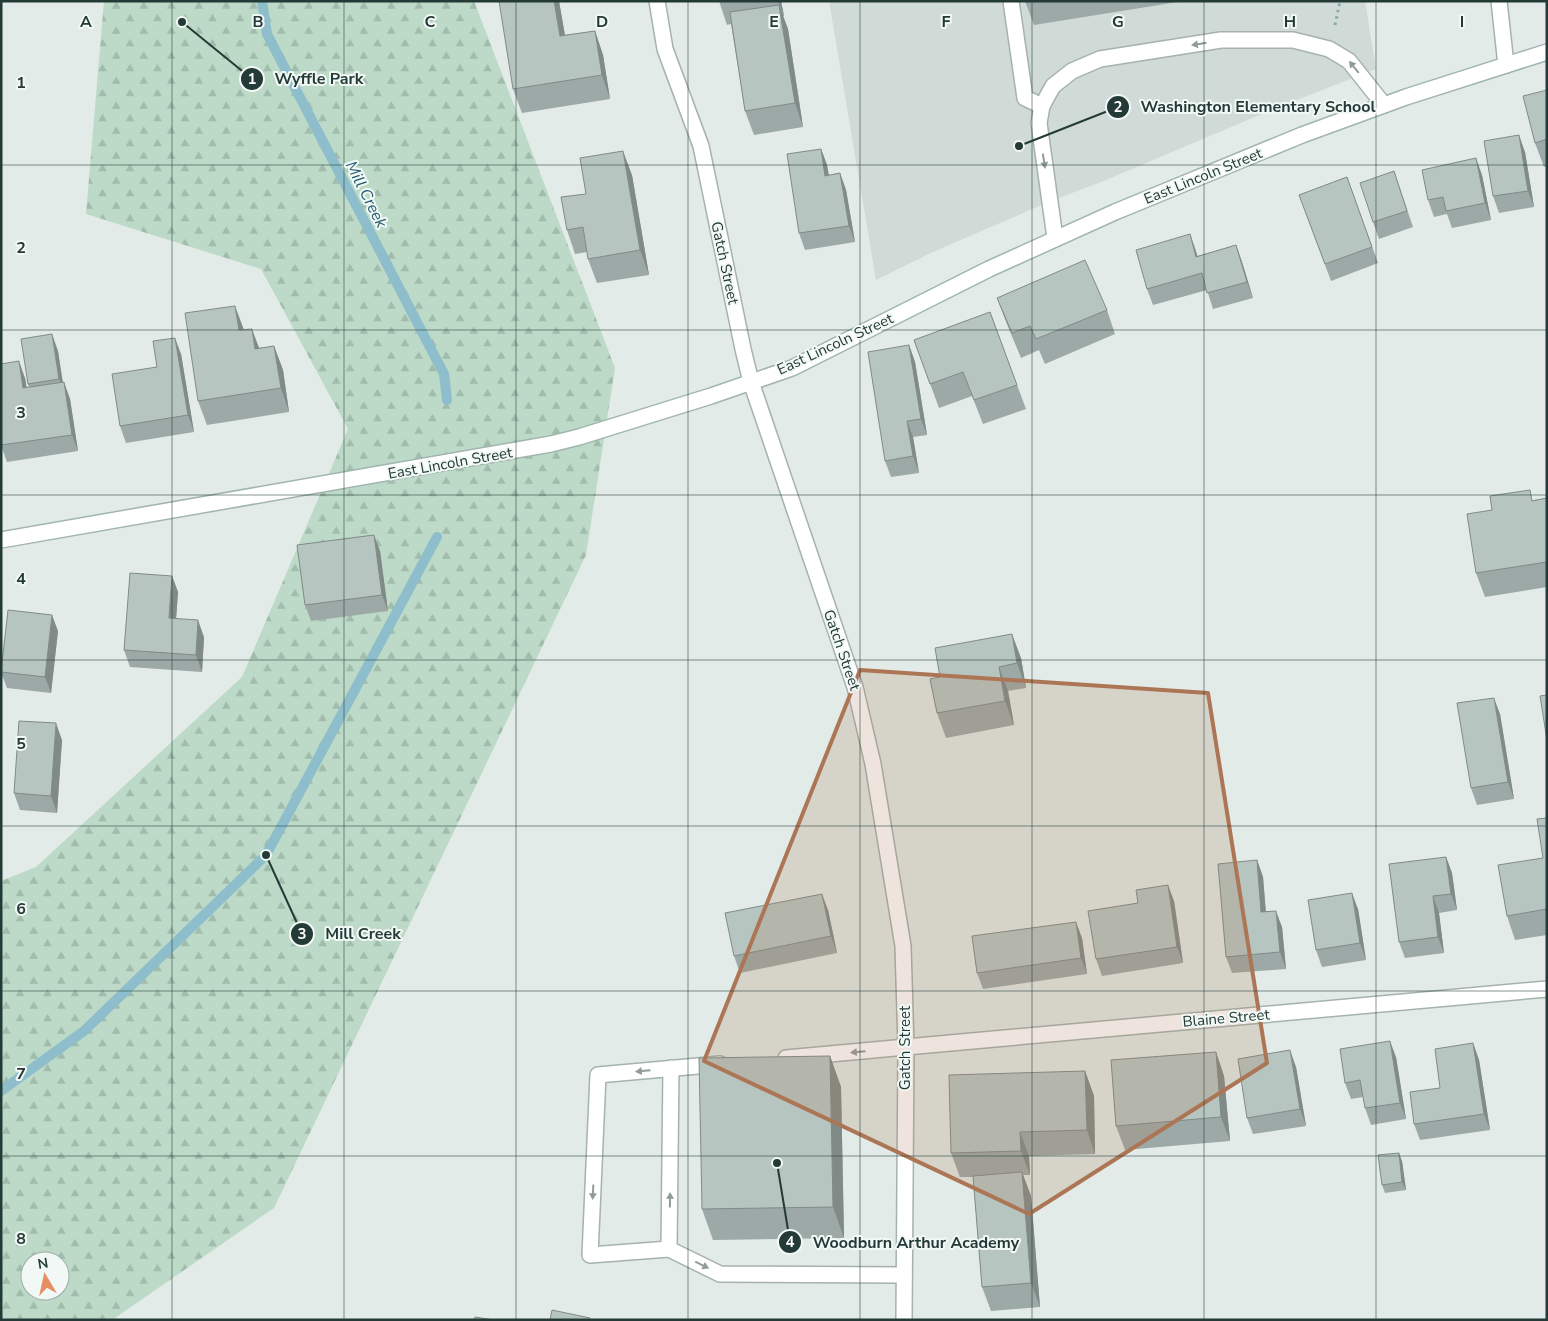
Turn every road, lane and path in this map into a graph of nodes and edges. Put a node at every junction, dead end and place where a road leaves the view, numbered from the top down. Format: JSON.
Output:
{"nodes":[{"id":1,"x":657,"y":1,"type":"edge"},
{"id":2,"x":1012,"y":1,"type":"edge"},
{"id":3,"x":1499,"y":1,"type":"edge"},
{"id":4,"x":1547,"y":52,"type":"edge"},
{"id":5,"x":1506,"y":65,"type":"junction"},
{"id":6,"x":1384,"y":105,"type":"junction"},
{"id":7,"x":1042,"y":106,"type":"junction"},
{"id":8,"x":1055,"y":238,"type":"junction"},
{"id":9,"x":751,"y":382,"type":"junction"},
{"id":10,"x":1,"y":540,"type":"edge"},
{"id":11,"x":1547,"y":989,"type":"edge"},
{"id":12,"x":906,"y":1047,"type":"junction"},
{"id":13,"x":769,"y":1059,"type":"edge"},
{"id":14,"x":730,"y":1063,"type":"edge"},
{"id":15,"x":671,"y":1068,"type":"junction"},
{"id":16,"x":669,"y":1249,"type":"junction"},
{"id":17,"x":904,"y":1275,"type":"junction"},
{"id":18,"x":904,"y":1320,"type":"edge"}],
"edges":[{"from":1,"to":9,"type":"street","name":"Gatch Street"},
{"from":2,"to":7,"type":"street"},
{"from":3,"to":5,"type":"street"},
{"from":4,"to":5,"type":"street","name":"East Lincoln Street"},
{"from":5,"to":6,"type":"street","name":"East Lincoln Street"},
{"from":6,"to":7,"type":"street","one_way":true},
{"from":6,"to":8,"type":"street","name":"East Lincoln Street"},
{"from":7,"to":8,"type":"street","one_way":true},
{"from":8,"to":9,"type":"street","name":"East Lincoln Street"},
{"from":9,"to":10,"type":"street","name":"East Lincoln Street"},
{"from":9,"to":12,"type":"street","name":"Gatch Street"},
{"from":11,"to":12,"type":"street","name":"Blaine Street"},
{"from":12,"to":13,"type":"street","name":"Blaine Street","one_way":true},
{"from":12,"to":17,"type":"street","name":"Gatch Street"},
{"from":14,"to":15,"type":"street"},
{"from":16,"to":15,"type":"street","one_way":true},
{"from":15,"to":16,"type":"street","one_way":true},
{"from":16,"to":17,"type":"street","one_way":true},
{"from":17,"to":18,"type":"street","name":"Gatch Street"}]}
